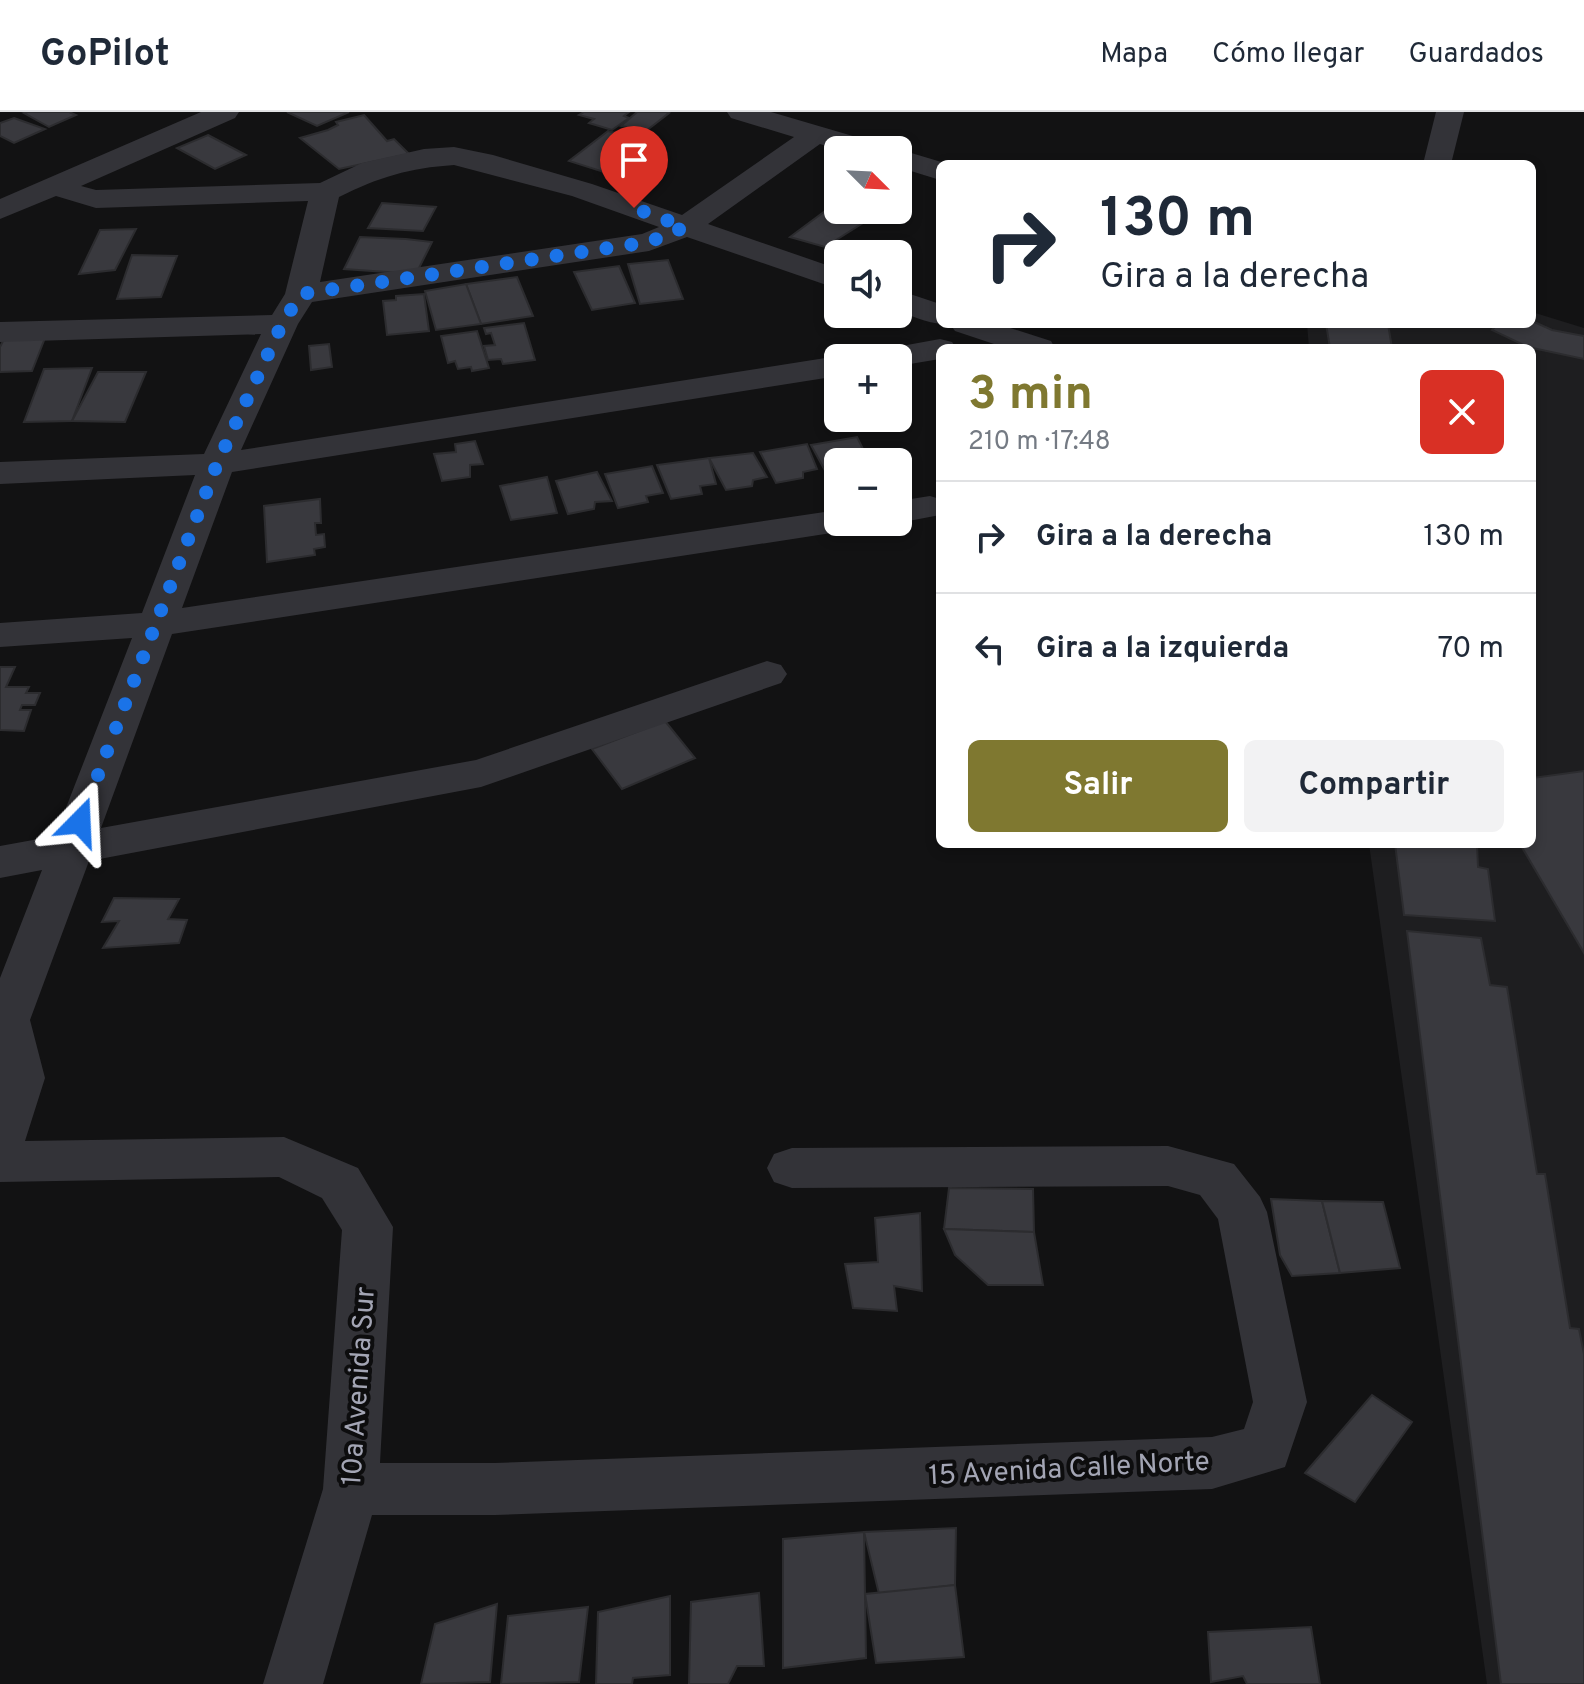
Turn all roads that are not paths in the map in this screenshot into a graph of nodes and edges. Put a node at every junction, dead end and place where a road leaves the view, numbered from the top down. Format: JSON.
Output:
{"nodes":[{"id":1,"x":225,"y":112,"type":"edge"},
{"id":2,"x":741,"y":112,"type":"edge"},
{"id":3,"x":1450,"y":112,"type":"edge"},
{"id":4,"x":816,"y":134,"type":"junction"},
{"id":5,"x":824,"y":136,"type":"edge"},
{"id":6,"x":1438,"y":160,"type":"edge"},
{"id":7,"x":912,"y":162,"type":"edge"},
{"id":8,"x":936,"y":170,"type":"edge"},
{"id":9,"x":58,"y":185,"type":"junction"},
{"id":10,"x":325,"y":192,"type":"junction"},
{"id":11,"x":0,"y":210,"type":"edge"},
{"id":12,"x":685,"y":227,"type":"junction"},
{"id":13,"x":824,"y":275,"type":"edge"},
{"id":14,"x":912,"y":305,"type":"edge"},
{"id":15,"x":292,"y":309,"type":"junction"},
{"id":16,"x":936,"y":314,"type":"edge"},
{"id":17,"x":978,"y":328,"type":"edge"},
{"id":18,"x":0,"y":332,"type":"edge"},
{"id":19,"x":1024,"y":343,"type":"edge"},
{"id":20,"x":936,"y":350,"type":"edge"},
{"id":21,"x":912,"y":354,"type":"edge"},
{"id":22,"x":824,"y":368,"type":"edge"},
{"id":23,"x":217,"y":464,"type":"junction"},
{"id":24,"x":0,"y":473,"type":"edge"},
{"id":25,"x":824,"y":523,"type":"edge"},
{"id":26,"x":157,"y":624,"type":"junction"},
{"id":27,"x":0,"y":635,"type":"edge"},
{"id":28,"x":767,"y":674,"type":"dead end"},
{"id":29,"x":69,"y":851,"type":"junction"},
{"id":30,"x":0,"y":862,"type":"edge"},
{"id":31,"x":3,"y":1024,"type":"edge"},
{"id":32,"x":0,"y":1143,"type":"edge"},
{"id":33,"x":0,"y":1162,"type":"edge"},
{"id":34,"x":792,"y":1168,"type":"dead end"},
{"id":35,"x":351,"y":1489,"type":"junction"},
{"id":36,"x":293,"y":1684,"type":"edge"}],
"edges":[{"from":1,"to":9,"type":"street"},
{"from":2,"to":4,"type":"street"},
{"from":3,"to":6,"type":"street"},
{"from":4,"to":5,"type":"street"},
{"from":4,"to":12,"type":"street"},
{"from":7,"to":8,"type":"street"},
{"from":9,"to":10,"type":"street"},
{"from":9,"to":11,"type":"street"},
{"from":10,"to":12,"type":"street"},
{"from":10,"to":15,"type":"street"},
{"from":12,"to":13,"type":"street"},
{"from":12,"to":15,"type":"street"},
{"from":14,"to":16,"type":"street"},
{"from":15,"to":18,"type":"street"},
{"from":15,"to":23,"type":"street"},
{"from":17,"to":19,"type":"street"},
{"from":20,"to":21,"type":"street"},
{"from":22,"to":23,"type":"street"},
{"from":23,"to":24,"type":"street"},
{"from":23,"to":26,"type":"street"},
{"from":25,"to":26,"type":"street"},
{"from":26,"to":27,"type":"street"},
{"from":26,"to":29,"type":"street"},
{"from":28,"to":29,"type":"street"},
{"from":29,"to":30,"type":"street"},
{"from":29,"to":31,"type":"street"},
{"from":31,"to":32,"type":"street"},
{"from":33,"to":35,"type":"street","name":"10a Avenida Sur"},
{"from":34,"to":35,"type":"street","name":"15 Avenida Calle Norte"},
{"from":35,"to":36,"type":"street","name":"10a Avenida Sur"}]}
